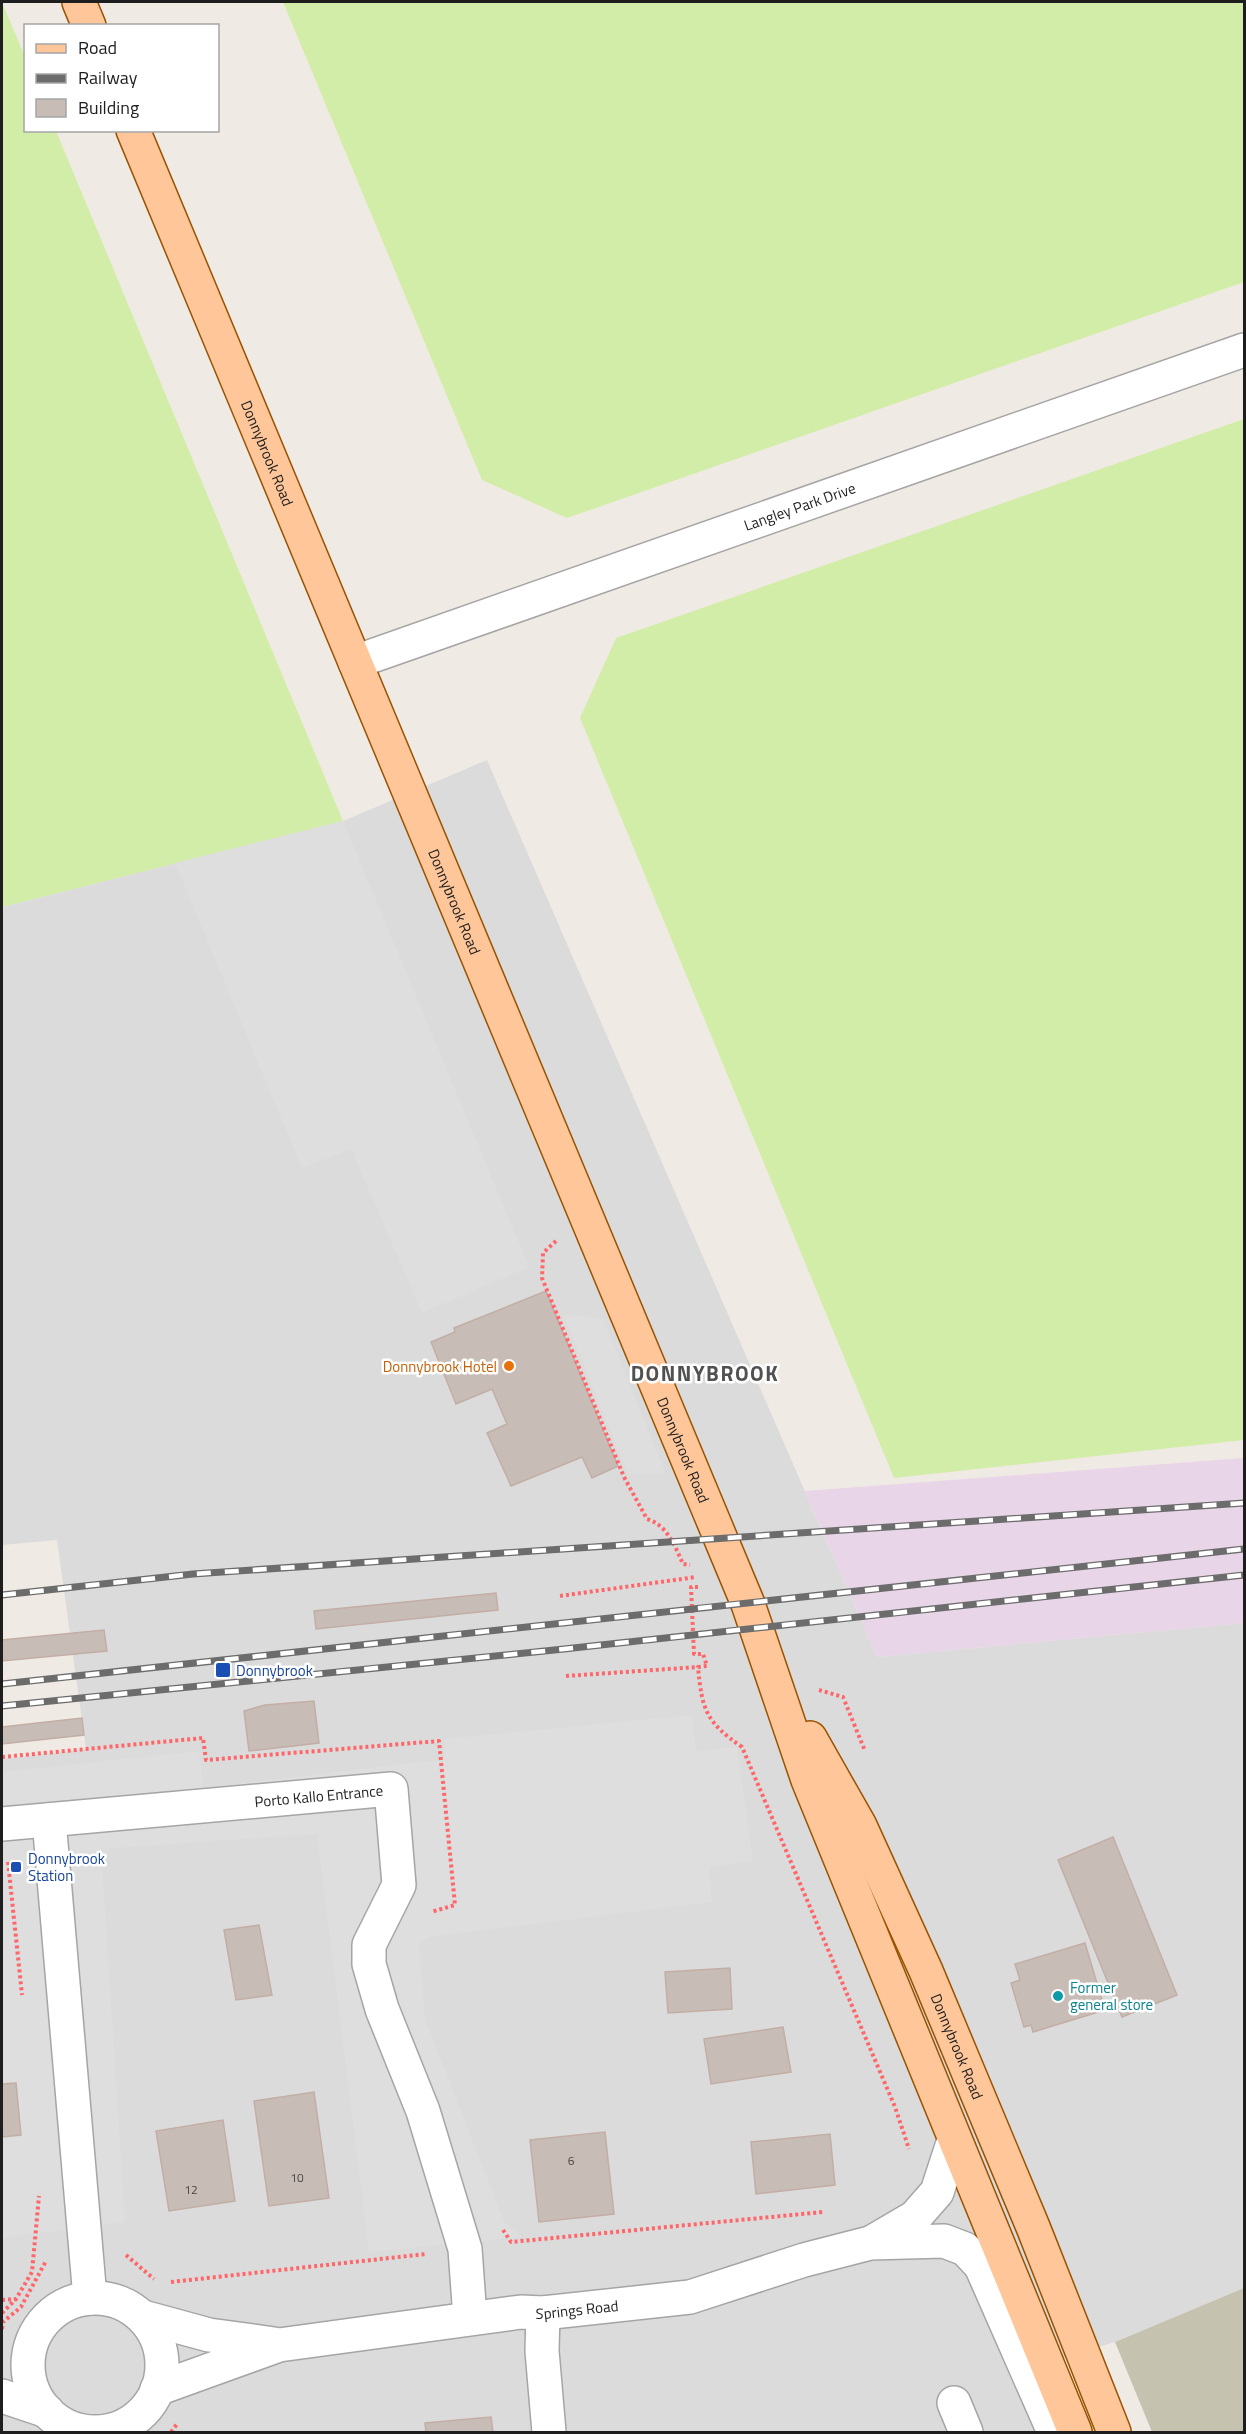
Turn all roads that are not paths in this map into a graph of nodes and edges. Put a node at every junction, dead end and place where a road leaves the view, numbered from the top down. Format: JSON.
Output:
{"nodes":[{"id":1,"x":79,"y":2,"type":"edge"},
{"id":2,"x":88,"y":24,"type":"edge"},
{"id":3,"x":134,"y":132,"type":"edge"},
{"id":4,"x":1245,"y":350,"type":"edge"},
{"id":5,"x":355,"y":662,"type":"junction"},
{"id":6,"x":773,"y":1674,"type":"junction"},
{"id":7,"x":49,"y":1820,"type":"junction"},
{"id":8,"x":2,"y":1824,"type":"edge"},
{"id":9,"x":954,"y":2139,"type":"junction"},
{"id":10,"x":870,"y":2243,"type":"junction"},
{"id":11,"x":90,"y":2298,"type":"junction"},
{"id":12,"x":543,"y":2313,"type":"junction"},
{"id":13,"x":143,"y":2317,"type":"junction"},
{"id":14,"x":470,"y":2318,"type":"junction"},
{"id":15,"x":36,"y":2333,"type":"junction"},
{"id":16,"x":279,"y":2345,"type":"junction"},
{"id":17,"x":2,"y":2352,"type":"edge"},
{"id":18,"x":158,"y":2389,"type":"junction"},
{"id":19,"x":2,"y":2396,"type":"edge"},
{"id":20,"x":47,"y":2411,"type":"junction"},
{"id":21,"x":101,"y":2432,"type":"edge"},
{"id":22,"x":549,"y":2433,"type":"edge"},
{"id":23,"x":1054,"y":2433,"type":"edge"},
{"id":24,"x":1075,"y":2433,"type":"edge"},
{"id":25,"x":1114,"y":2433,"type":"edge"}],
"edges":[{"from":1,"to":2,"type":"main road"},
{"from":3,"to":5,"type":"main road","name":"Donnybrook Road"},
{"from":4,"to":5,"type":"street","name":"Langley Park Drive"},
{"from":5,"to":6,"type":"main road","name":"Donnybrook Road"},
{"from":6,"to":9,"type":"main road","name":"Donnybrook Road"},
{"from":6,"to":25,"type":"main road","name":"Donnybrook Road"},
{"from":7,"to":8,"type":"street"},
{"from":7,"to":11,"type":"street"},
{"from":7,"to":14,"type":"street","name":"Porto Kallo Entrance"},
{"from":9,"to":10,"type":"street","name":"Springs Road"},
{"from":9,"to":24,"type":"main road","name":"Donnybrook Road"},
{"from":10,"to":12,"type":"street","name":"Springs Road"},
{"from":10,"to":23,"type":"street","name":"Springs Road"},
{"from":11,"to":13,"type":"street"},
{"from":11,"to":15,"type":"street"},
{"from":12,"to":14,"type":"street","name":"Springs Road"},
{"from":12,"to":22,"type":"street"},
{"from":13,"to":16,"type":"street","name":"Springs Road"},
{"from":13,"to":18,"type":"street"},
{"from":14,"to":16,"type":"street","name":"Springs Road"},
{"from":15,"to":17,"type":"street"},
{"from":15,"to":20,"type":"street"},
{"from":16,"to":18,"type":"street","name":"Springs Road"},
{"from":18,"to":21,"type":"street"},
{"from":19,"to":20,"type":"street"},
{"from":20,"to":21,"type":"street"}]}
